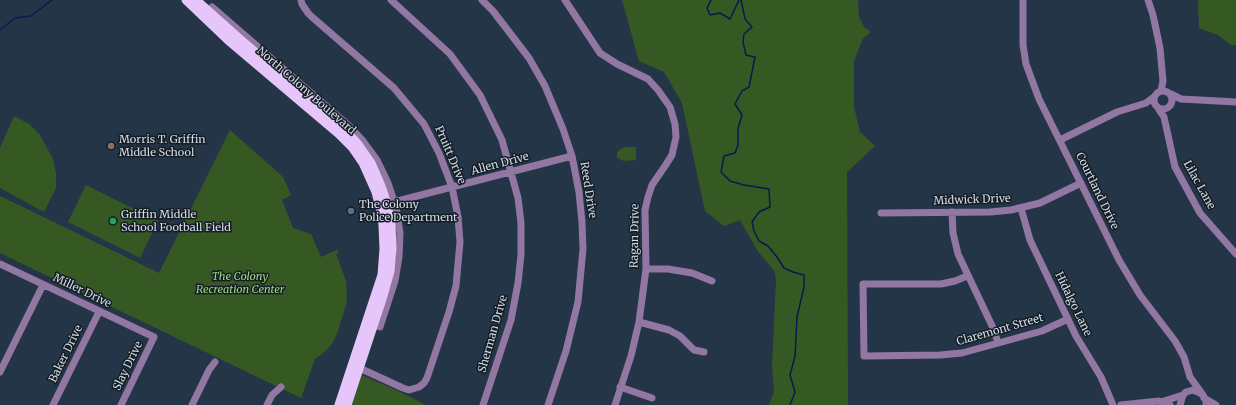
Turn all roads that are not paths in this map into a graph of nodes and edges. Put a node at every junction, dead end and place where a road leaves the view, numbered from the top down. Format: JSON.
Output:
{"nodes":[{"id":1,"x":186,"y":0,"type":"edge"},
{"id":2,"x":196,"y":0,"type":"edge"},
{"id":3,"x":301,"y":0,"type":"edge"},
{"id":4,"x":391,"y":0,"type":"edge"},
{"id":5,"x":482,"y":0,"type":"edge"},
{"id":6,"x":565,"y":0,"type":"edge"},
{"id":7,"x":1023,"y":0,"type":"edge"},
{"id":8,"x":1148,"y":0,"type":"edge"},
{"id":9,"x":1166,"y":92,"type":"junction"},
{"id":10,"x":1181,"y":98,"type":"junction"},
{"id":11,"x":1172,"y":102,"type":"junction"},
{"id":12,"x":1236,"y":102,"type":"edge"},
{"id":13,"x":1156,"y":103,"type":"junction"},
{"id":14,"x":1167,"y":109,"type":"junction"},
{"id":15,"x":1164,"y":117,"type":"junction"},
{"id":16,"x":1060,"y":140,"type":"junction"},
{"id":17,"x":572,"y":156,"type":"junction"},
{"id":18,"x":512,"y":172,"type":"junction"},
{"id":19,"x":1081,"y":183,"type":"junction"},
{"id":20,"x":452,"y":188,"type":"junction"},
{"id":21,"x":387,"y":204,"type":"junction"},
{"id":22,"x":1020,"y":208,"type":"junction"},
{"id":23,"x":952,"y":212,"type":"junction"},
{"id":24,"x":881,"y":213,"type":"dead end"},
{"id":25,"x":1236,"y":254,"type":"edge"},
{"id":26,"x":0,"y":264,"type":"edge"},
{"id":27,"x":646,"y":269,"type":"junction"},
{"id":28,"x":967,"y":276,"type":"junction"},
{"id":29,"x":712,"y":281,"type":"dead end"},
{"id":30,"x":43,"y":285,"type":"junction"},
{"id":31,"x":98,"y":312,"type":"junction"},
{"id":32,"x":1068,"y":319,"type":"junction"},
{"id":33,"x":639,"y":322,"type":"junction"},
{"id":34,"x":154,"y":337,"type":"joint"},
{"id":35,"x":998,"y":343,"type":"junction"},
{"id":36,"x":704,"y":352,"type":"dead end"},
{"id":37,"x":215,"y":362,"type":"dead end"},
{"id":38,"x":356,"y":366,"type":"junction"},
{"id":39,"x":0,"y":372,"type":"edge"},
{"id":40,"x":1190,"y":377,"type":"junction"},
{"id":41,"x":281,"y":387,"type":"dead end"},
{"id":42,"x":620,"y":387,"type":"junction"},
{"id":43,"x":1185,"y":394,"type":"junction"},
{"id":44,"x":652,"y":398,"type":"dead end"},
{"id":45,"x":1204,"y":399,"type":"edge"},
{"id":46,"x":1160,"y":402,"type":"junction"},
{"id":47,"x":53,"y":405,"type":"edge"},
{"id":48,"x":121,"y":405,"type":"edge"},
{"id":49,"x":192,"y":405,"type":"edge"},
{"id":50,"x":267,"y":405,"type":"edge"},
{"id":51,"x":339,"y":405,"type":"edge"},
{"id":52,"x":347,"y":405,"type":"edge"},
{"id":53,"x":483,"y":405,"type":"edge"},
{"id":54,"x":548,"y":405,"type":"edge"},
{"id":55,"x":615,"y":405,"type":"edge"},
{"id":56,"x":1113,"y":405,"type":"edge"},
{"id":57,"x":1121,"y":405,"type":"edge"},
{"id":58,"x":1170,"y":405,"type":"edge"},
{"id":59,"x":1180,"y":405,"type":"edge"},
{"id":60,"x":1216,"y":405,"type":"edge"}],
"edges":[{"from":1,"to":21,"type":"main road","name":"North Colony Boulevard"},
{"from":2,"to":21,"type":"main road","name":"North Colony Boulevard"},
{"from":3,"to":20,"type":"street","name":"Pruitt Drive"},
{"from":4,"to":18,"type":"street","name":"Sherman Drive"},
{"from":5,"to":17,"type":"street","name":"Reed Drive"},
{"from":6,"to":27,"type":"street","name":"Ragan Drive"},
{"from":7,"to":16,"type":"street","name":"Courtland Drive"},
{"from":8,"to":9,"type":"street"},
{"from":9,"to":10,"type":"street"},
{"from":9,"to":11,"type":"street"},
{"from":9,"to":13,"type":"street"},
{"from":10,"to":11,"type":"street"},
{"from":10,"to":12,"type":"street"},
{"from":11,"to":14,"type":"street"},
{"from":13,"to":14,"type":"street"},
{"from":13,"to":15,"type":"street","name":"Lilac Lane"},
{"from":13,"to":16,"type":"street"},
{"from":14,"to":15,"type":"street"},
{"from":15,"to":25,"type":"street","name":"Lilac Lane"},
{"from":16,"to":19,"type":"street","name":"Courtland Drive"},
{"from":17,"to":18,"type":"street","name":"Allen Drive"},
{"from":17,"to":54,"type":"street","name":"Reed Drive"},
{"from":18,"to":20,"type":"street","name":"Allen Drive"},
{"from":18,"to":53,"type":"street","name":"Sherman Drive"},
{"from":19,"to":22,"type":"street","name":"Midwick Drive"},
{"from":19,"to":40,"type":"street","name":"Courtland Drive"},
{"from":20,"to":21,"type":"street","name":"Allen Drive"},
{"from":20,"to":38,"type":"street","name":"Pruitt Drive"},
{"from":21,"to":38,"type":"main road","name":"North Colony Boulevard"},
{"from":21,"to":38,"type":"main road","name":"North Colony Boulevard"},
{"from":22,"to":23,"type":"street","name":"Midwick Drive"},
{"from":22,"to":32,"type":"street","name":"Hidalgo Lane"},
{"from":23,"to":24,"type":"street","name":"Midwick Drive"},
{"from":23,"to":28,"type":"street"},
{"from":26,"to":30,"type":"street","name":"Miller Drive"},
{"from":27,"to":29,"type":"street"},
{"from":27,"to":33,"type":"street","name":"Ragan Drive"},
{"from":28,"to":35,"type":"street"},
{"from":28,"to":35,"type":"street","name":"Claremont Street"},
{"from":30,"to":31,"type":"street","name":"Miller Drive"},
{"from":30,"to":39,"type":"street"},
{"from":31,"to":34,"type":"street","name":"Miller Drive"},
{"from":31,"to":47,"type":"street","name":"Baker Drive"},
{"from":32,"to":35,"type":"street","name":"Claremont Street"},
{"from":32,"to":56,"type":"street","name":"Hidalgo Lane"},
{"from":33,"to":36,"type":"street"},
{"from":33,"to":42,"type":"street","name":"Ragan Drive"},
{"from":34,"to":48,"type":"street","name":"Slay Drive"},
{"from":37,"to":49,"type":"street"},
{"from":38,"to":51,"type":"main road","name":"North Colony Boulevard"},
{"from":38,"to":52,"type":"main road","name":"North Colony Boulevard"},
{"from":40,"to":43,"type":"street"},
{"from":40,"to":45,"type":"street","name":"Courtland Drive"},
{"from":41,"to":50,"type":"street"},
{"from":42,"to":44,"type":"street"},
{"from":42,"to":55,"type":"street","name":"Ragan Drive"},
{"from":43,"to":45,"type":"street"},
{"from":43,"to":46,"type":"street"},
{"from":43,"to":59,"type":"street"},
{"from":45,"to":60,"type":"street"},
{"from":46,"to":57,"type":"street"},
{"from":46,"to":58,"type":"street"}]}
